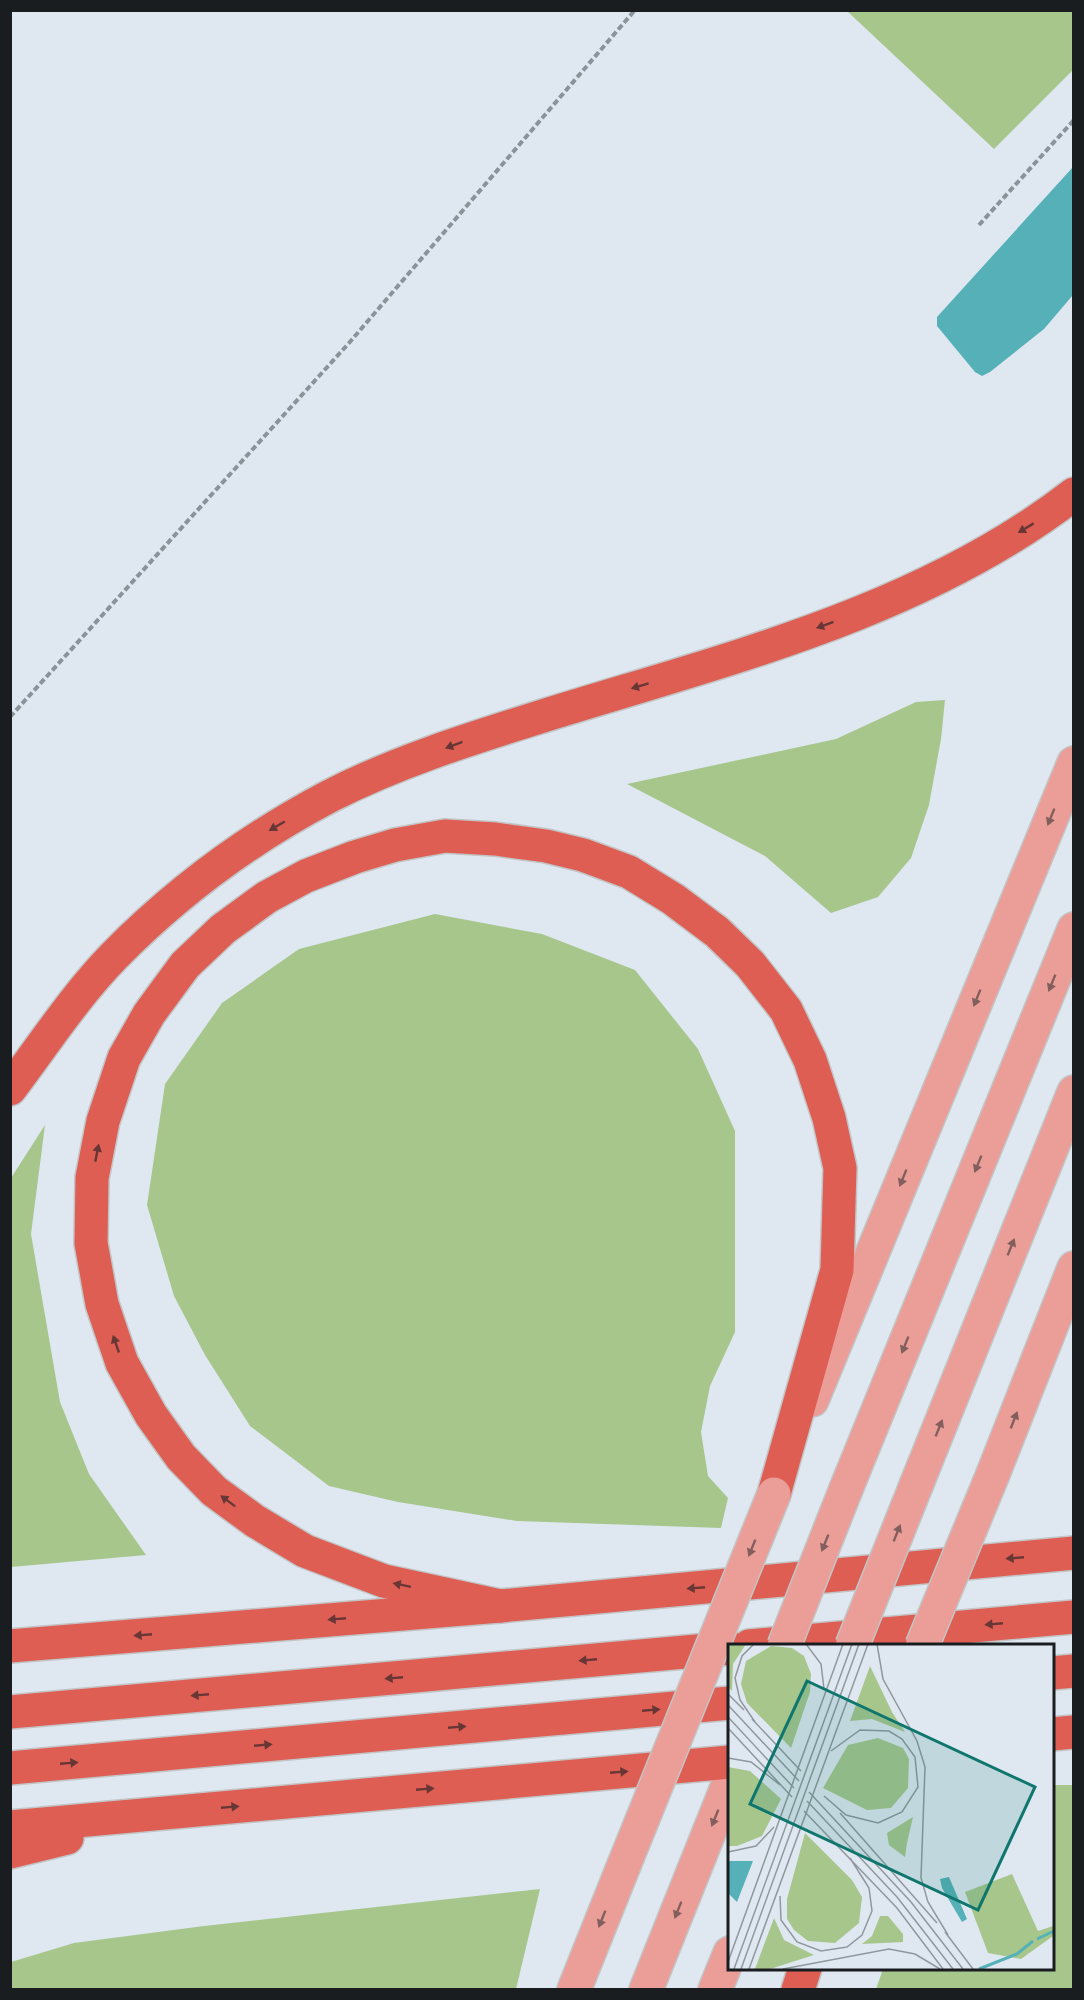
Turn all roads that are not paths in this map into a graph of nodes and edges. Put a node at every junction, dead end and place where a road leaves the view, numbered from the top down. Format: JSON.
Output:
{"nodes":[{"id":1,"x":1074,"y":494,"type":"edge"},
{"id":2,"x":1074,"y":763,"type":"edge"},
{"id":3,"x":1074,"y":929,"type":"edge"},
{"id":4,"x":10,"y":1089,"type":"edge"},
{"id":5,"x":1074,"y":1092,"type":"edge"},
{"id":6,"x":1074,"y":1268,"type":"edge"},
{"id":7,"x":774,"y":1494,"type":"junction"},
{"id":8,"x":1074,"y":1553,"type":"edge"},
{"id":9,"x":500,"y":1606,"type":"junction"},
{"id":10,"x":1074,"y":1617,"type":"edge"},
{"id":11,"x":772,"y":1644,"type":"edge"},
{"id":12,"x":785,"y":1644,"type":"edge"},
{"id":13,"x":853,"y":1644,"type":"edge"},
{"id":14,"x":923,"y":1644,"type":"edge"},
{"id":15,"x":10,"y":1646,"type":"edge"},
{"id":16,"x":728,"y":1648,"type":"edge"},
{"id":17,"x":1074,"y":1671,"type":"edge"},
{"id":18,"x":1054,"y":1673,"type":"edge"},
{"id":19,"x":728,"y":1703,"type":"edge"},
{"id":20,"x":10,"y":1712,"type":"edge"},
{"id":21,"x":1074,"y":1732,"type":"edge"},
{"id":22,"x":1054,"y":1734,"type":"edge"},
{"id":23,"x":728,"y":1762,"type":"edge"},
{"id":24,"x":10,"y":1768,"type":"edge"},
{"id":25,"x":728,"y":1785,"type":"edge"},
{"id":26,"x":172,"y":1812,"type":"junction"},
{"id":27,"x":10,"y":1827,"type":"edge"},
{"id":28,"x":10,"y":1852,"type":"edge"},
{"id":29,"x":728,"y":1958,"type":"edge"},
{"id":30,"x":789,"y":1970,"type":"edge"},
{"id":31,"x":804,"y":1970,"type":"edge"},
{"id":32,"x":574,"y":1989,"type":"edge"},
{"id":33,"x":646,"y":1989,"type":"edge"},
{"id":34,"x":715,"y":1989,"type":"edge"},
{"id":35,"x":781,"y":1989,"type":"edge"},
{"id":36,"x":798,"y":1989,"type":"edge"}],
"edges":[{"from":1,"to":4,"type":"highway","one_way":true},
{"from":2,"to":7,"type":"main road","one_way":true},
{"from":3,"to":12,"type":"main road","one_way":true,"bridge":true},
{"from":13,"to":5,"type":"main road","one_way":true,"bridge":true},
{"from":14,"to":6,"type":"main road","one_way":true,"bridge":true},
{"from":9,"to":7,"type":"highway","one_way":true},
{"from":7,"to":32,"type":"main road","one_way":true,"bridge":true},
{"from":8,"to":9,"type":"highway","one_way":true},
{"from":9,"to":15,"type":"highway","one_way":true},
{"from":10,"to":11,"type":"highway","one_way":true},
{"from":16,"to":20,"type":"highway","one_way":true},
{"from":17,"to":18,"type":"highway"},
{"from":24,"to":19,"type":"highway","one_way":true},
{"from":21,"to":22,"type":"highway"},
{"from":26,"to":23,"type":"highway","one_way":true},
{"from":25,"to":33,"type":"main road","one_way":true},
{"from":26,"to":27,"type":"highway"},
{"from":26,"to":28,"type":"highway"},
{"from":29,"to":34,"type":"main road"},
{"from":30,"to":35,"type":"main road"},
{"from":31,"to":36,"type":"highway"}]}
